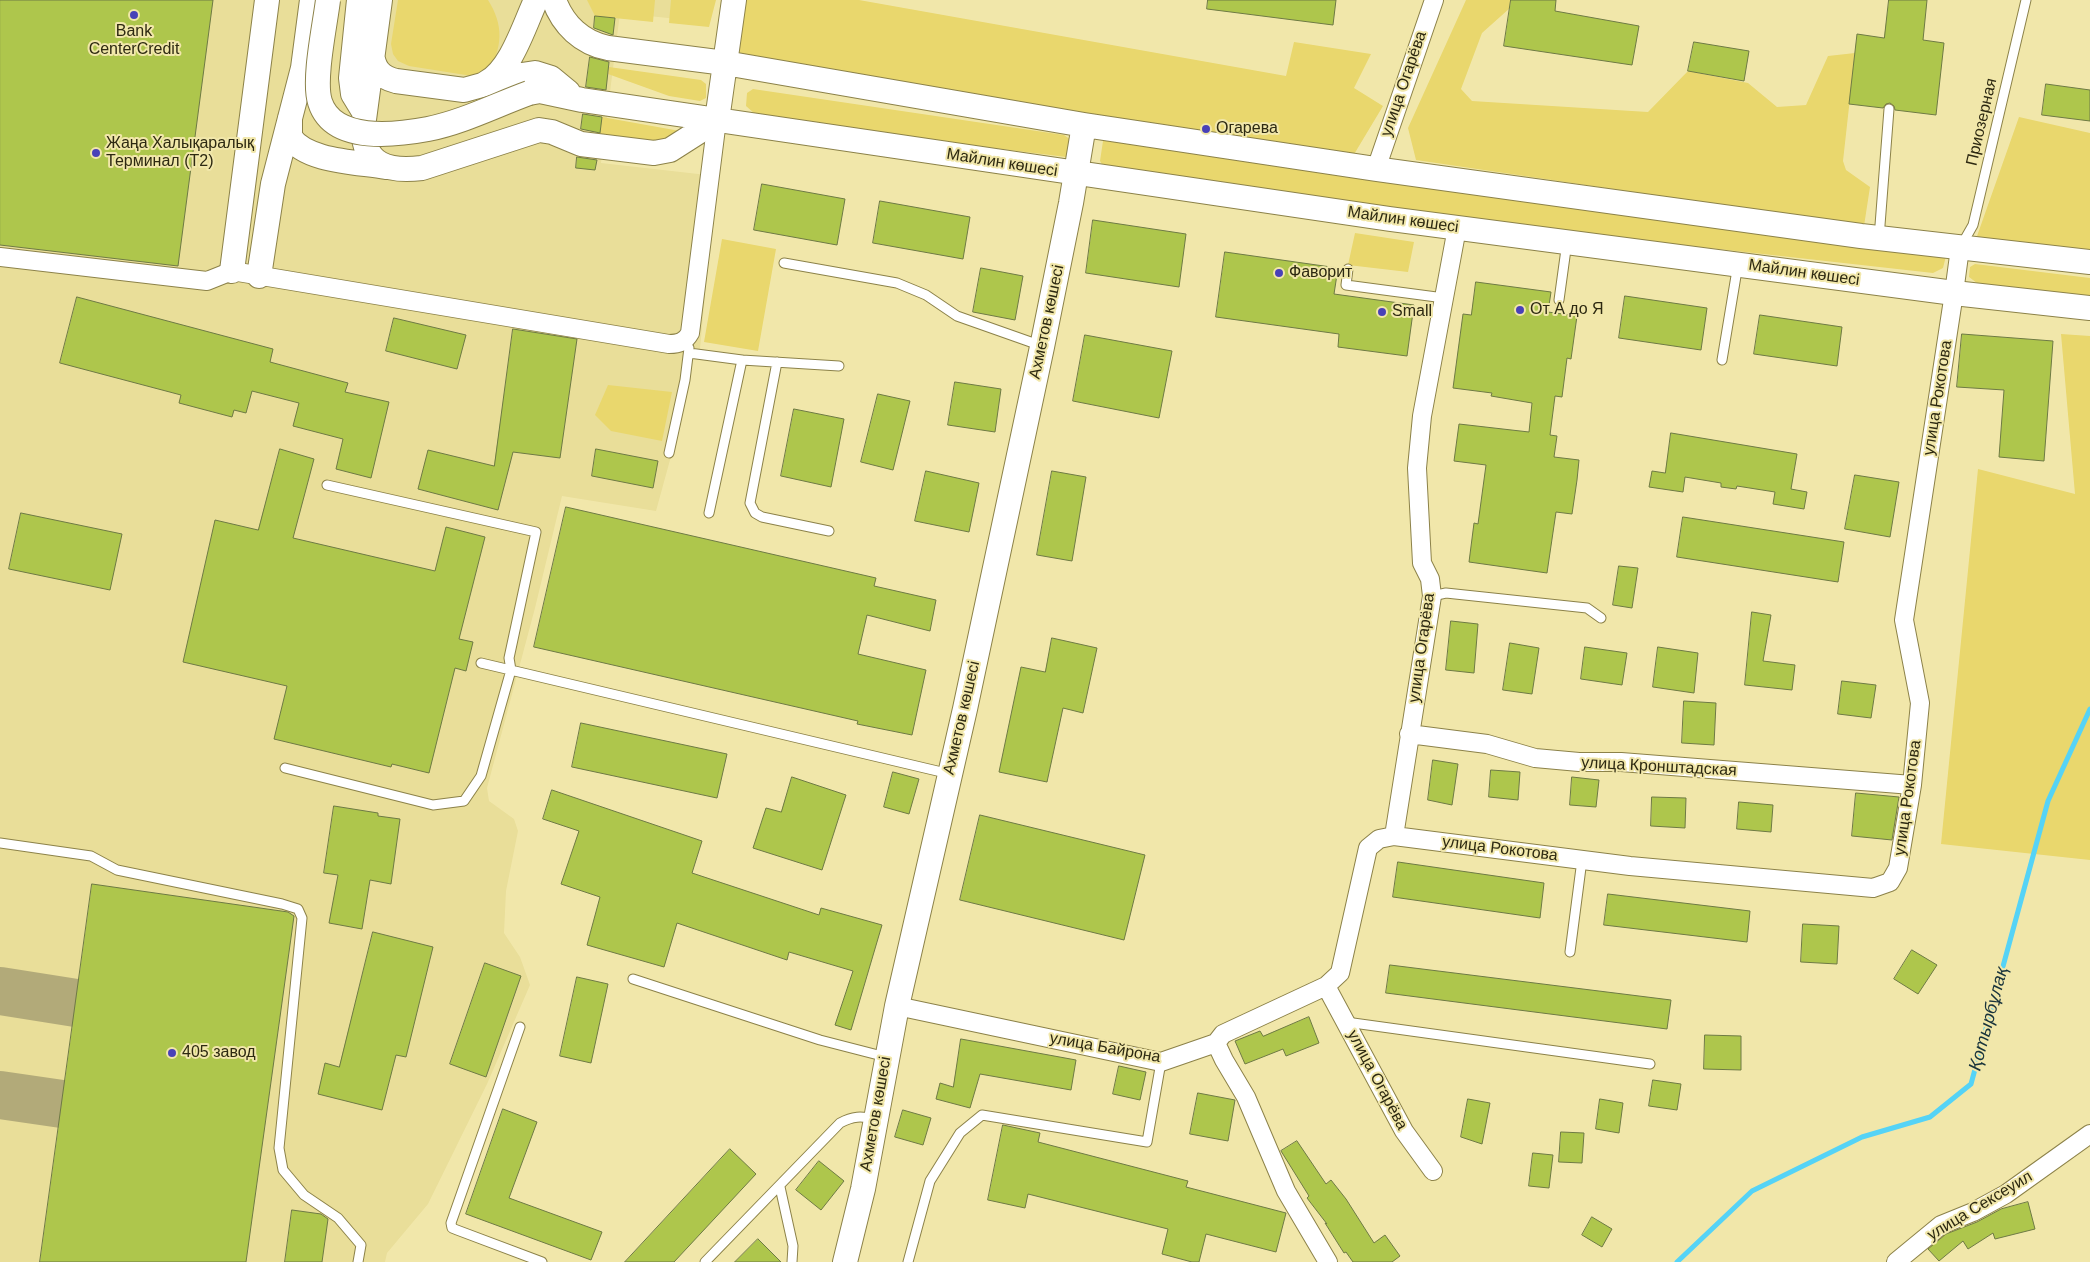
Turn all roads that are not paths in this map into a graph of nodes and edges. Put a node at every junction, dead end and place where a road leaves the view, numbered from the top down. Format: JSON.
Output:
{"nodes":[{"id":1,"x":267,"y":0,"type":"edge"},
{"id":2,"x":312,"y":0,"type":"edge"},
{"id":3,"x":328,"y":0,"type":"edge"},
{"id":4,"x":360,"y":0,"type":"edge"},
{"id":5,"x":380,"y":0,"type":"edge"},
{"id":6,"x":536,"y":0,"type":"edge"},
{"id":7,"x":554,"y":0,"type":"edge"},
{"id":8,"x":734,"y":0,"type":"edge"},
{"id":9,"x":1433,"y":0,"type":"edge"},
{"id":10,"x":2026,"y":0,"type":"edge"},
{"id":11,"x":372,"y":54,"type":"junction"},
{"id":12,"x":725,"y":63,"type":"junction"},
{"id":13,"x":482,"y":85,"type":"junction"},
{"id":14,"x":582,"y":100,"type":"junction"},
{"id":15,"x":1888,"y":109,"type":"dead end"},
{"id":16,"x":291,"y":114,"type":"junction"},
{"id":17,"x":364,"y":114,"type":"junction"},
{"id":18,"x":717,"y":120,"type":"junction"},
{"id":19,"x":1084,"y":125,"type":"junction"},
{"id":20,"x":389,"y":167,"type":"junction"},
{"id":21,"x":1376,"y":169,"type":"junction"},
{"id":22,"x":1076,"y":174,"type":"junction"},
{"id":23,"x":1457,"y":228,"type":"junction"},
{"id":24,"x":1879,"y":238,"type":"junction"},
{"id":25,"x":1567,"y":242,"type":"junction"},
{"id":26,"x":1960,"y":248,"type":"junction"},
{"id":27,"x":0,"y":257,"type":"edge"},
{"id":28,"x":2090,"y":262,"type":"edge"},
{"id":29,"x":784,"y":264,"type":"dead end"},
{"id":30,"x":1738,"y":264,"type":"junction"},
{"id":31,"x":1348,"y":269,"type":"dead end"},
{"id":32,"x":232,"y":271,"type":"junction"},
{"id":33,"x":259,"y":276,"type":"junction"},
{"id":34,"x":1954,"y":293,"type":"junction"},
{"id":35,"x":1444,"y":298,"type":"junction"},
{"id":36,"x":1559,"y":300,"type":"dead end"},
{"id":37,"x":2090,"y":308,"type":"edge"},
{"id":38,"x":690,"y":333,"type":"junction"},
{"id":39,"x":1042,"y":346,"type":"junction"},
{"id":40,"x":689,"y":353,"type":"junction"},
{"id":41,"x":742,"y":360,"type":"junction"},
{"id":42,"x":1722,"y":360,"type":"dead end"},
{"id":43,"x":777,"y":362,"type":"junction"},
{"id":44,"x":839,"y":366,"type":"dead end"},
{"id":45,"x":669,"y":453,"type":"dead end"},
{"id":46,"x":327,"y":485,"type":"dead end"},
{"id":47,"x":709,"y":513,"type":"dead end"},
{"id":48,"x":829,"y":531,"type":"dead end"},
{"id":49,"x":1432,"y":596,"type":"junction"},
{"id":50,"x":1601,"y":618,"type":"dead end"},
{"id":51,"x":480,"y":663,"type":"dead end"},
{"id":52,"x":511,"y":670,"type":"junction"},
{"id":53,"x":1409,"y":734,"type":"junction"},
{"id":54,"x":285,"y":768,"type":"dead end"},
{"id":55,"x":950,"y":774,"type":"junction"},
{"id":56,"x":1912,"y":785,"type":"junction"},
{"id":57,"x":1394,"y":836,"type":"junction"},
{"id":58,"x":0,"y":842,"type":"edge"},
{"id":59,"x":1582,"y":860,"type":"junction"},
{"id":60,"x":1570,"y":952,"type":"dead end"},
{"id":61,"x":633,"y":978,"type":"dead end"},
{"id":62,"x":1326,"y":986,"type":"junction"},
{"id":63,"x":897,"y":1006,"type":"junction"},
{"id":64,"x":1346,"y":1022,"type":"junction"},
{"id":65,"x":520,"y":1027,"type":"dead end"},
{"id":66,"x":1216,"y":1043,"type":"junction"},
{"id":67,"x":886,"y":1057,"type":"junction"},
{"id":68,"x":1161,"y":1062,"type":"junction"},
{"id":69,"x":1650,"y":1064,"type":"dead end"},
{"id":70,"x":875,"y":1119,"type":"junction"},
{"id":71,"x":2090,"y":1134,"type":"edge"},
{"id":72,"x":1433,"y":1171,"type":"dead end"},
{"id":73,"x":780,"y":1187,"type":"junction"},
{"id":74,"x":358,"y":1262,"type":"edge"},
{"id":75,"x":542,"y":1262,"type":"edge"},
{"id":76,"x":705,"y":1262,"type":"edge"},
{"id":77,"x":792,"y":1262,"type":"edge"},
{"id":78,"x":845,"y":1262,"type":"edge"},
{"id":79,"x":908,"y":1262,"type":"edge"},
{"id":80,"x":1328,"y":1262,"type":"edge"},
{"id":81,"x":1896,"y":1262,"type":"edge"}],
"edges":[{"from":1,"to":32,"type":"street"},
{"from":2,"to":16,"type":"street"},
{"from":3,"to":14,"type":"street","name":"Майлин көшесі","bridge":true},
{"from":4,"to":17,"type":"street"},
{"from":5,"to":11,"type":"street"},
{"from":6,"to":13,"type":"street"},
{"from":7,"to":12,"type":"street"},
{"from":8,"to":12,"type":"street"},
{"from":9,"to":21,"type":"street","name":"улица Огарёва"},
{"from":10,"to":26,"type":"lane","name":"Приозерная"},
{"from":11,"to":13,"type":"street"},
{"from":11,"to":17,"type":"street"},
{"from":12,"to":18,"type":"street"},
{"from":12,"to":19,"type":"street"},
{"from":13,"to":14,"type":"street"},
{"from":14,"to":18,"type":"street","name":"Майлин көшесі"},
{"from":15,"to":24,"type":"lane"},
{"from":16,"to":20,"type":"street"},
{"from":16,"to":33,"type":"street"},
{"from":17,"to":20,"type":"street"},
{"from":18,"to":20,"type":"street"},
{"from":18,"to":22,"type":"street","name":"Майлин көшесі"},
{"from":18,"to":38,"type":"street"},
{"from":19,"to":21,"type":"street"},
{"from":19,"to":22,"type":"street","name":"Ахметов көшесі"},
{"from":21,"to":24,"type":"street"},
{"from":22,"to":23,"type":"street","name":"Майлин көшесі"},
{"from":22,"to":39,"type":"street","name":"Ахметов көшесі"},
{"from":23,"to":25,"type":"street","name":"Майлин көшесі"},
{"from":23,"to":35,"type":"street","name":"улица Огарёва"},
{"from":24,"to":26,"type":"street"},
{"from":25,"to":30,"type":"street","name":"Майлин көшесі"},
{"from":25,"to":36,"type":"lane"},
{"from":26,"to":28,"type":"street"},
{"from":26,"to":34,"type":"street","name":"улица Рокотова"},
{"from":27,"to":32,"type":"street"},
{"from":29,"to":39,"type":"lane"},
{"from":30,"to":34,"type":"street","name":"Майлин көшесі"},
{"from":30,"to":42,"type":"lane"},
{"from":31,"to":35,"type":"lane"},
{"from":32,"to":33,"type":"street"},
{"from":33,"to":38,"type":"street"},
{"from":34,"to":37,"type":"street","name":"Майлин көшесі"},
{"from":34,"to":56,"type":"street","name":"улица Рокотова"},
{"from":35,"to":49,"type":"street","name":"улица Огарёва"},
{"from":38,"to":40,"type":"lane"},
{"from":39,"to":55,"type":"street","name":"Ахметов көшесі"},
{"from":40,"to":41,"type":"lane"},
{"from":40,"to":45,"type":"lane"},
{"from":41,"to":43,"type":"lane"},
{"from":41,"to":47,"type":"lane"},
{"from":43,"to":44,"type":"lane"},
{"from":43,"to":48,"type":"lane"},
{"from":46,"to":52,"type":"lane"},
{"from":49,"to":50,"type":"lane"},
{"from":49,"to":53,"type":"street","name":"улица Огарёва"},
{"from":51,"to":52,"type":"lane"},
{"from":52,"to":54,"type":"lane"},
{"from":52,"to":55,"type":"lane"},
{"from":53,"to":56,"type":"street","name":"улица Кронштадская"},
{"from":53,"to":57,"type":"street","name":"улица Огарёва"},
{"from":55,"to":63,"type":"street","name":"Ахметов көшесі"},
{"from":56,"to":59,"type":"street","name":"улица Рокотова"},
{"from":57,"to":59,"type":"street","name":"улица Рокотова"},
{"from":57,"to":62,"type":"street"},
{"from":58,"to":74,"type":"lane"},
{"from":59,"to":60,"type":"lane"},
{"from":61,"to":67,"type":"lane"},
{"from":62,"to":64,"type":"street","name":"улица Огарёва"},
{"from":62,"to":66,"type":"street"},
{"from":63,"to":67,"type":"street","name":"Ахметов көшесі"},
{"from":63,"to":68,"type":"street","name":"улица Байрона"},
{"from":64,"to":69,"type":"lane"},
{"from":64,"to":72,"type":"street","name":"улица Огарёва"},
{"from":65,"to":75,"type":"lane"},
{"from":66,"to":68,"type":"street","name":"улица Байрона"},
{"from":66,"to":80,"type":"street"},
{"from":67,"to":70,"type":"street","name":"Ахметов көшесі"},
{"from":68,"to":79,"type":"lane"},
{"from":70,"to":73,"type":"lane"},
{"from":70,"to":78,"type":"street","name":"Ахметов көшесі"},
{"from":71,"to":81,"type":"street","name":"улица Сексеуил"},
{"from":73,"to":76,"type":"lane"},
{"from":73,"to":77,"type":"lane"}]}
